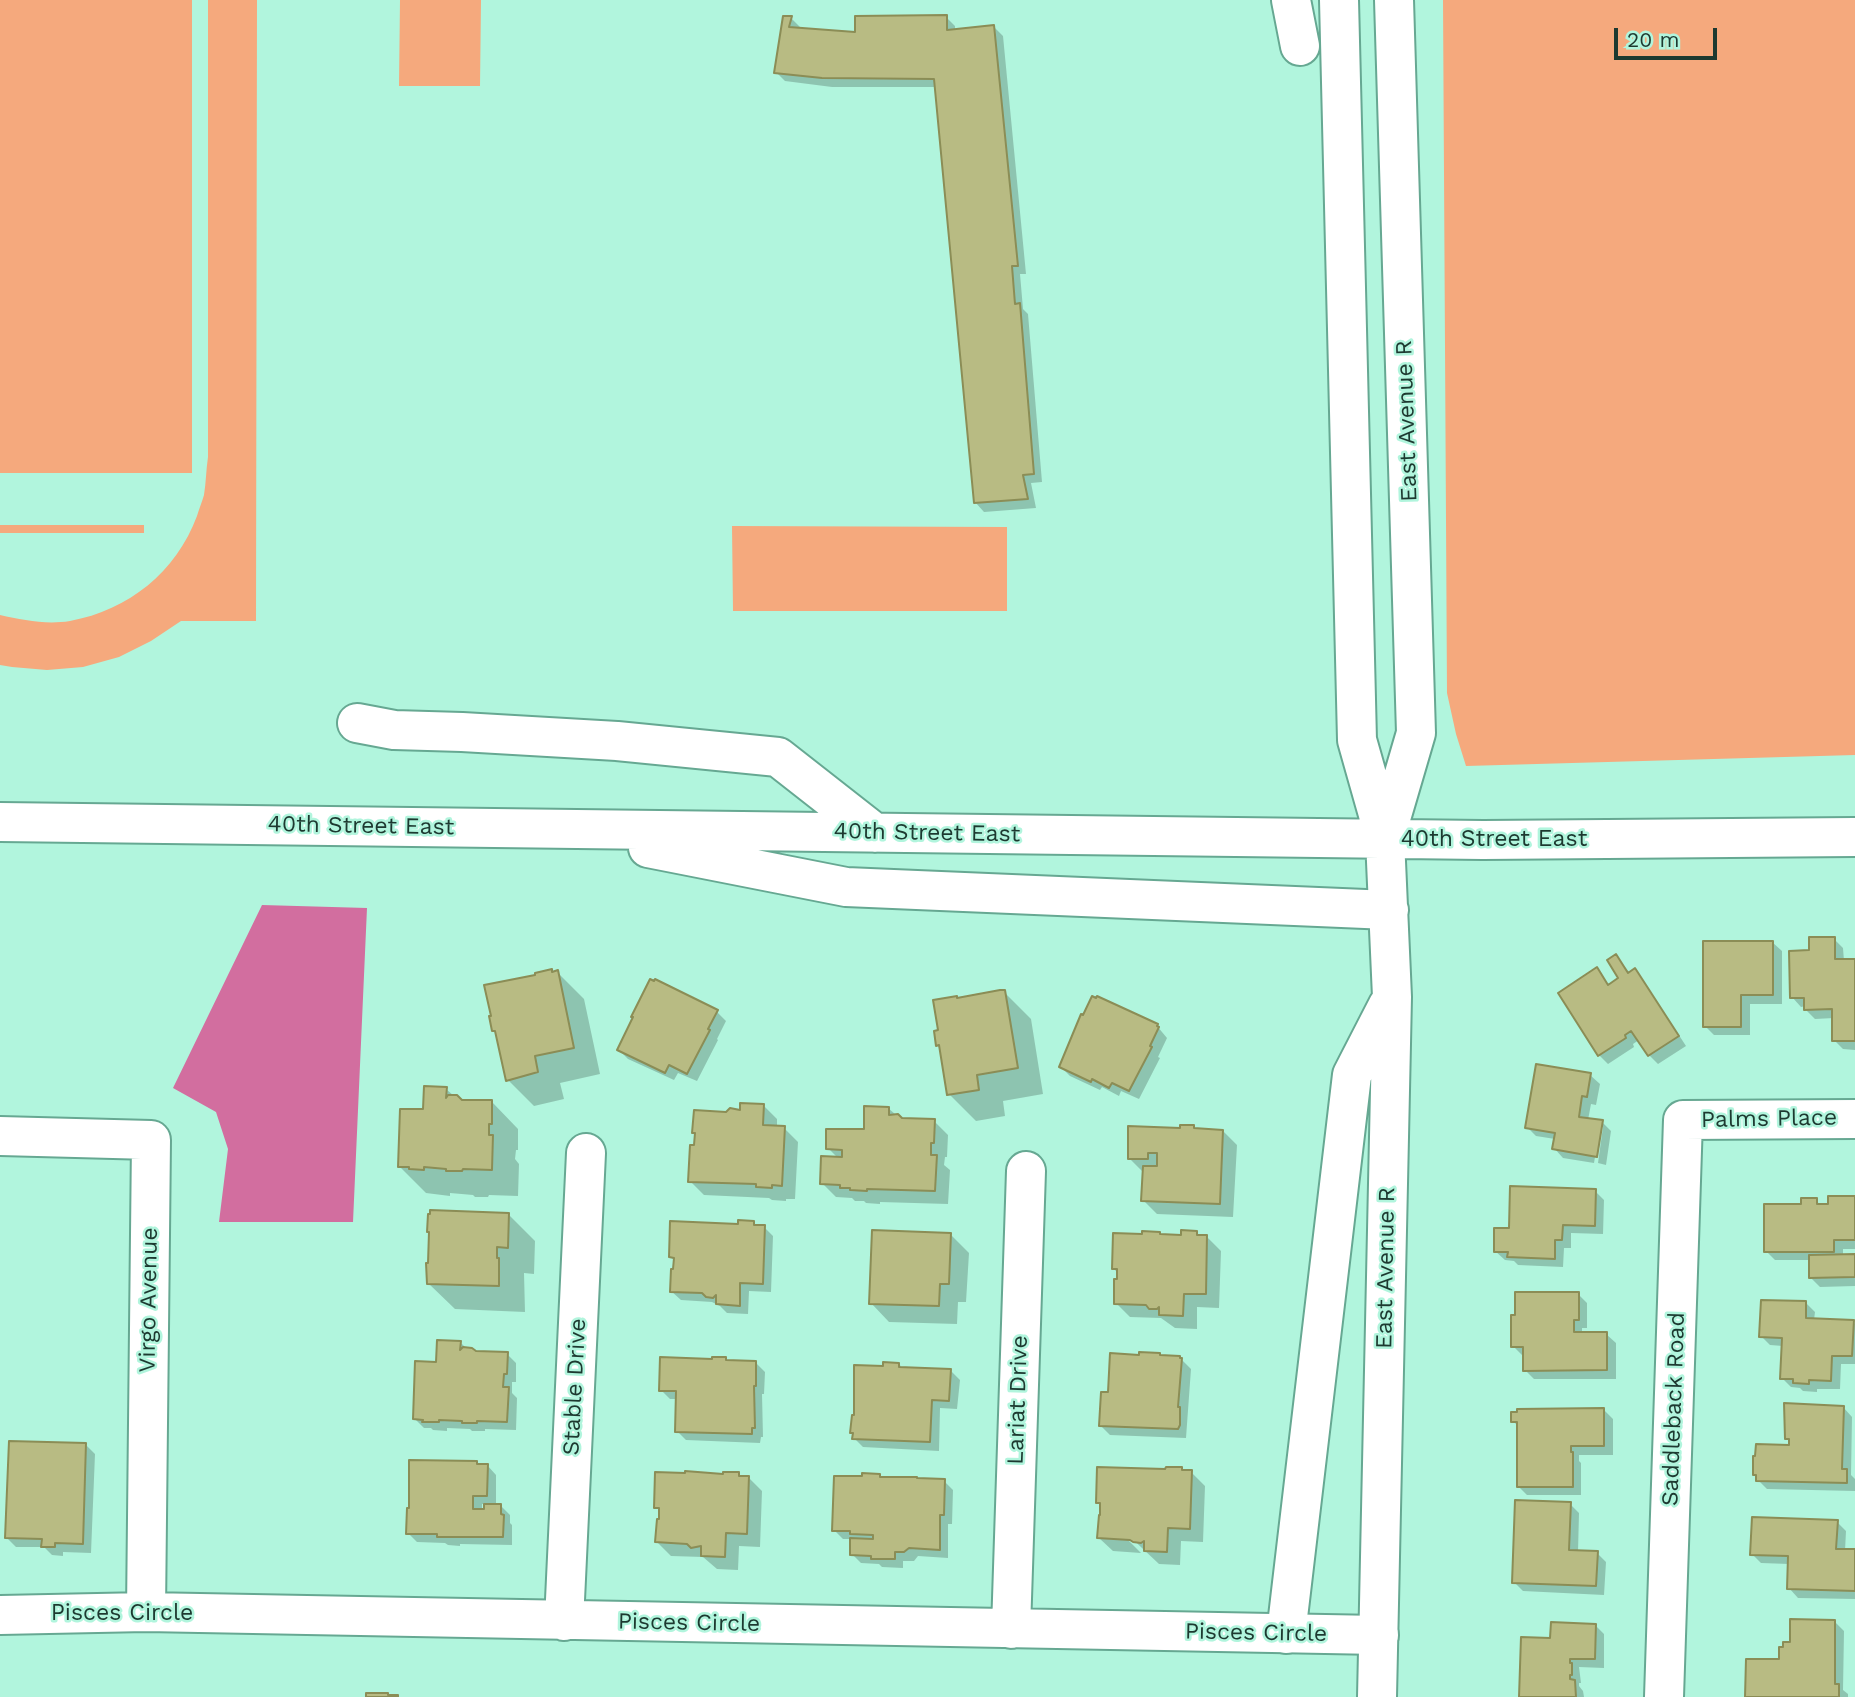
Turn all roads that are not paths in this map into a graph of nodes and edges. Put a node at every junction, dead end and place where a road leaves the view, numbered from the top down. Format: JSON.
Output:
{"nodes":[{"id":1,"x":1291,"y":0,"type":"edge"},
{"id":2,"x":1339,"y":0,"type":"edge"},
{"id":3,"x":1372,"y":0,"type":"edge"},
{"id":4,"x":1394,"y":0,"type":"edge"},
{"id":5,"x":1300,"y":46,"type":"dead end"},
{"id":6,"x":1396,"y":55,"type":"junction"},
{"id":7,"x":357,"y":723,"type":"dead end"},
{"id":8,"x":0,"y":822,"type":"edge"},
{"id":9,"x":553,"y":829,"type":"junction"},
{"id":10,"x":875,"y":833,"type":"junction"},
{"id":11,"x":1855,"y":837,"type":"edge"},
{"id":12,"x":1385,"y":839,"type":"junction"},
{"id":13,"x":1389,"y":910,"type":"junction"},
{"id":14,"x":1392,"y":997,"type":"junction"},
{"id":15,"x":1855,"y":1119,"type":"edge"},
{"id":16,"x":1683,"y":1120,"type":"joint"},
{"id":17,"x":0,"y":1136,"type":"edge"},
{"id":18,"x":586,"y":1153,"type":"dead end"},
{"id":19,"x":1026,"y":1171,"type":"dead end"},
{"id":20,"x":146,"y":1612,"type":"junction"},
{"id":21,"x":0,"y":1615,"type":"edge"},
{"id":22,"x":564,"y":1621,"type":"junction"},
{"id":23,"x":1011,"y":1629,"type":"junction"},
{"id":24,"x":1286,"y":1633,"type":"junction"},
{"id":25,"x":1378,"y":1635,"type":"junction"},
{"id":26,"x":1377,"y":1697,"type":"edge"},
{"id":27,"x":1664,"y":1697,"type":"edge"}],
"edges":[{"from":1,"to":5,"type":"main road"},
{"from":2,"to":12,"type":"main road","name":"East Avenue R"},
{"from":3,"to":6,"type":"main road"},
{"from":4,"to":6,"type":"main road","name":"East Avenue R"},
{"from":6,"to":12,"type":"main road","name":"East Avenue R"},
{"from":7,"to":10,"type":"main road"},
{"from":8,"to":9,"type":"main road","name":"40th Street East"},
{"from":9,"to":10,"type":"main road","name":"40th Street East"},
{"from":9,"to":13,"type":"main road"},
{"from":10,"to":12,"type":"main road","name":"40th Street East"},
{"from":11,"to":12,"type":"main road","name":"40th Street East"},
{"from":12,"to":13,"type":"main road","name":"East Avenue R"},
{"from":13,"to":14,"type":"main road","name":"East Avenue R"},
{"from":14,"to":24,"type":"main road"},
{"from":14,"to":25,"type":"main road","name":"East Avenue R"},
{"from":15,"to":16,"type":"main road","name":"Palms Place"},
{"from":16,"to":27,"type":"main road","name":"Saddleback Road"},
{"from":17,"to":20,"type":"main road","name":"Virgo Avenue"},
{"from":18,"to":22,"type":"main road","name":"Stable Drive"},
{"from":19,"to":23,"type":"main road","name":"Lariat Drive"},
{"from":20,"to":21,"type":"main road","name":"Pisces Circle"},
{"from":20,"to":22,"type":"main road","name":"Pisces Circle"},
{"from":22,"to":23,"type":"main road","name":"Pisces Circle"},
{"from":23,"to":24,"type":"main road","name":"Pisces Circle"},
{"from":24,"to":25,"type":"main road","name":"Pisces Circle"},
{"from":25,"to":26,"type":"main road","name":"East Avenue R"}]}
